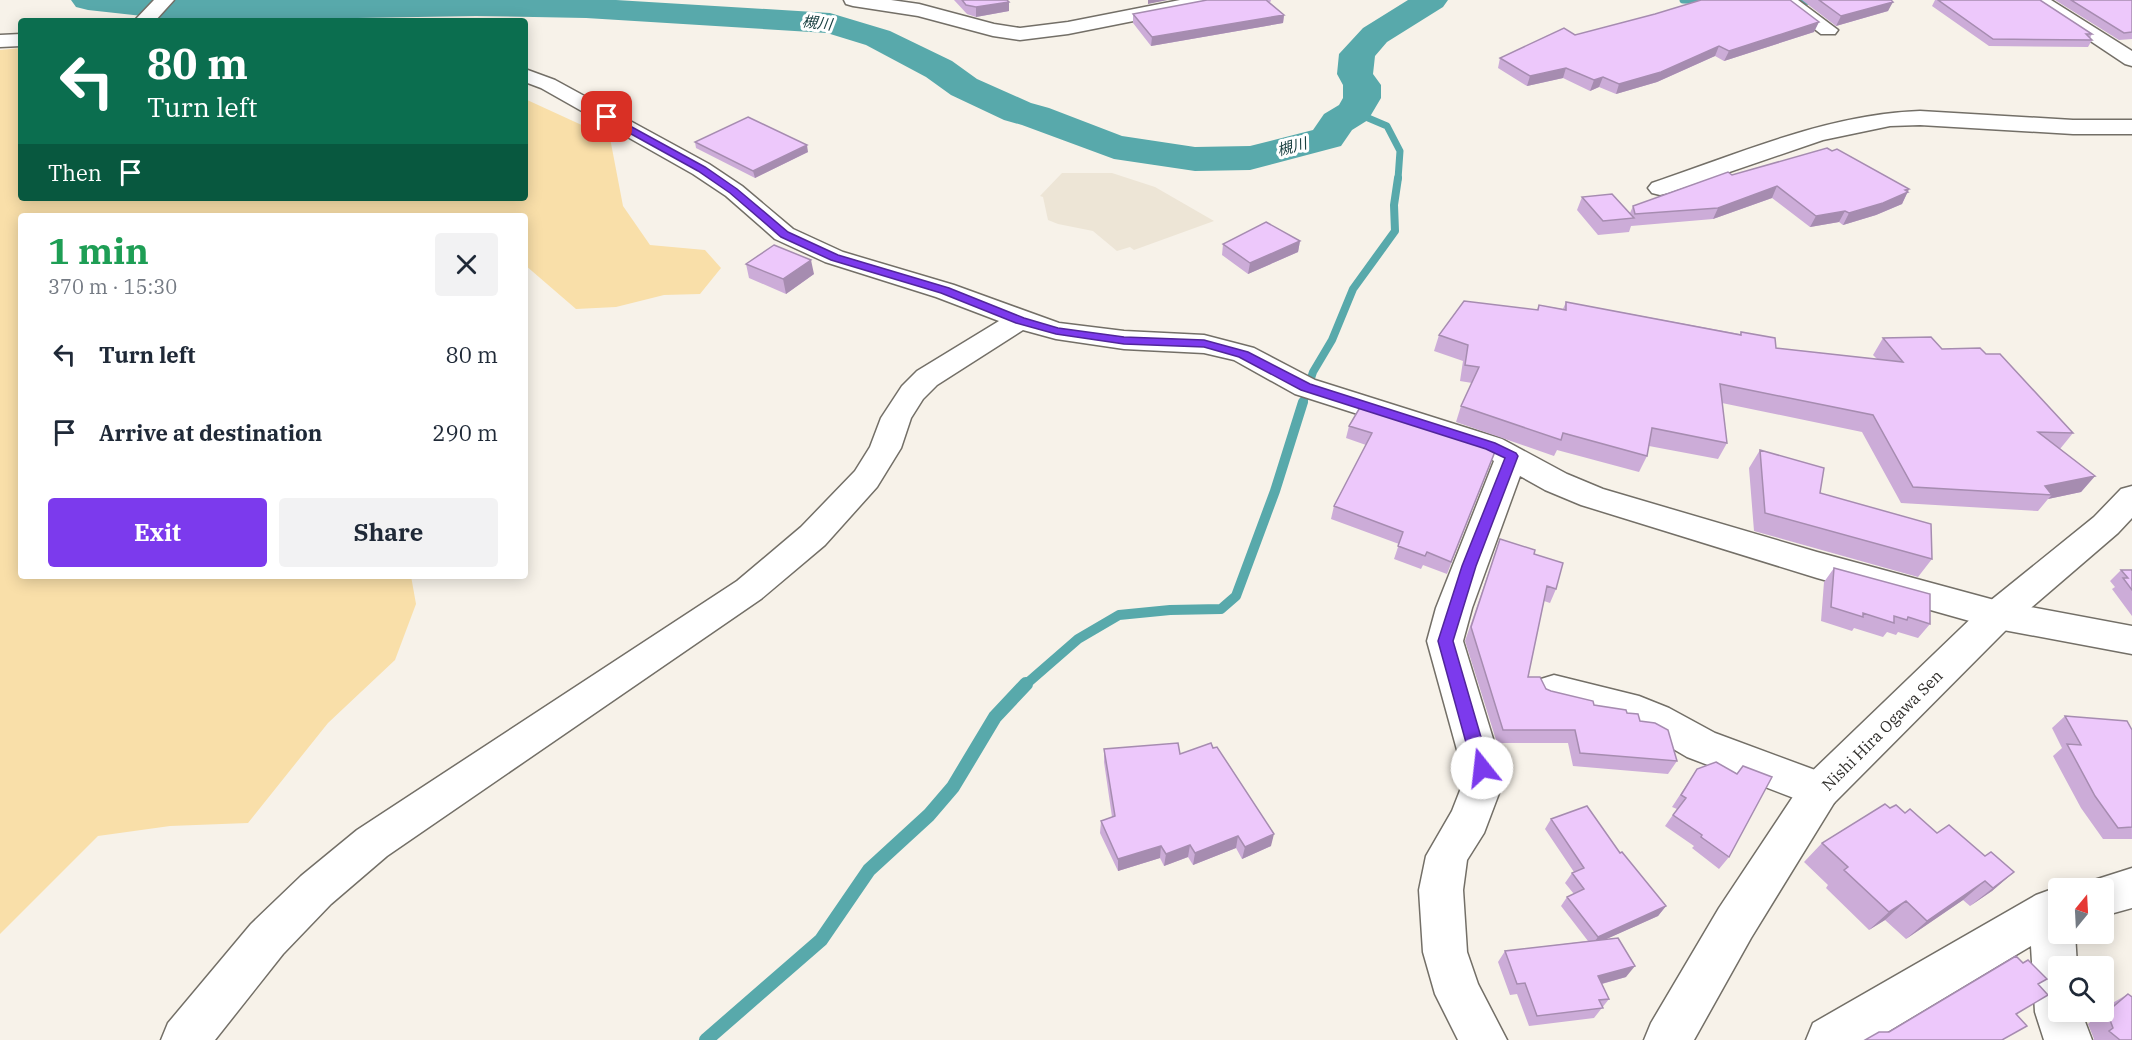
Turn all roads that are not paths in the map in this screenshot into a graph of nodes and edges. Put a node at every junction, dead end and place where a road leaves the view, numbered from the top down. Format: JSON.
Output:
{"nodes":[{"id":1,"x":165,"y":0,"type":"edge"},
{"id":2,"x":853,"y":0,"type":"edge"},
{"id":3,"x":1209,"y":0,"type":"edge"},
{"id":4,"x":1786,"y":0,"type":"edge"},
{"id":5,"x":2038,"y":0,"type":"edge"},
{"id":6,"x":1139,"y":6,"type":"edge"},
{"id":7,"x":147,"y":18,"type":"edge"},
{"id":8,"x":1828,"y":30,"type":"dead end"},
{"id":9,"x":18,"y":40,"type":"edge"},
{"id":10,"x":0,"y":41,"type":"edge"},
{"id":11,"x":2132,"y":60,"type":"edge"},
{"id":12,"x":528,"y":76,"type":"edge"},
{"id":13,"x":2132,"y":128,"type":"edge"},
{"id":14,"x":1660,"y":188,"type":"dead end"},
{"id":15,"x":1020,"y":320,"type":"junction"},
{"id":16,"x":1512,"y":456,"type":"junction"},
{"id":17,"x":2132,"y":497,"type":"edge"},
{"id":18,"x":1998,"y":615,"type":"junction"},
{"id":19,"x":2132,"y":640,"type":"edge"},
{"id":20,"x":1554,"y":690,"type":"edge"},
{"id":21,"x":1820,"y":790,"type":"junction"},
{"id":22,"x":2132,"y":888,"type":"edge"},
{"id":23,"x":2114,"y":893,"type":"edge"},
{"id":24,"x":2048,"y":913,"type":"edge"},
{"id":25,"x":2055,"y":944,"type":"edge"},
{"id":26,"x":185,"y":1040,"type":"edge"},
{"id":27,"x":1483,"y":1040,"type":"edge"},
{"id":28,"x":1668,"y":1040,"type":"edge"},
{"id":29,"x":1830,"y":1040,"type":"edge"},
{"id":30,"x":2068,"y":1040,"type":"edge"}],
"edges":[{"from":1,"to":7,"type":"street"},
{"from":2,"to":6,"type":"street"},
{"from":3,"to":6,"type":"street"},
{"from":4,"to":8,"type":"street"},
{"from":5,"to":11,"type":"street"},
{"from":9,"to":10,"type":"street"},
{"from":12,"to":15,"type":"street"},
{"from":13,"to":14,"type":"street"},
{"from":15,"to":16,"type":"street"},
{"from":15,"to":26,"type":"street"},
{"from":16,"to":18,"type":"street"},
{"from":16,"to":27,"type":"street"},
{"from":17,"to":18,"type":"street","name":"Nishi Hira Ogawa Sen"},
{"from":18,"to":19,"type":"street"},
{"from":18,"to":21,"type":"street","name":"Nishi Hira Ogawa Sen"},
{"from":20,"to":21,"type":"street"},
{"from":21,"to":28,"type":"street","name":"Nishi Hira Ogawa Sen"},
{"from":22,"to":23,"type":"street"},
{"from":24,"to":29,"type":"street"},
{"from":25,"to":30,"type":"street"}]}
